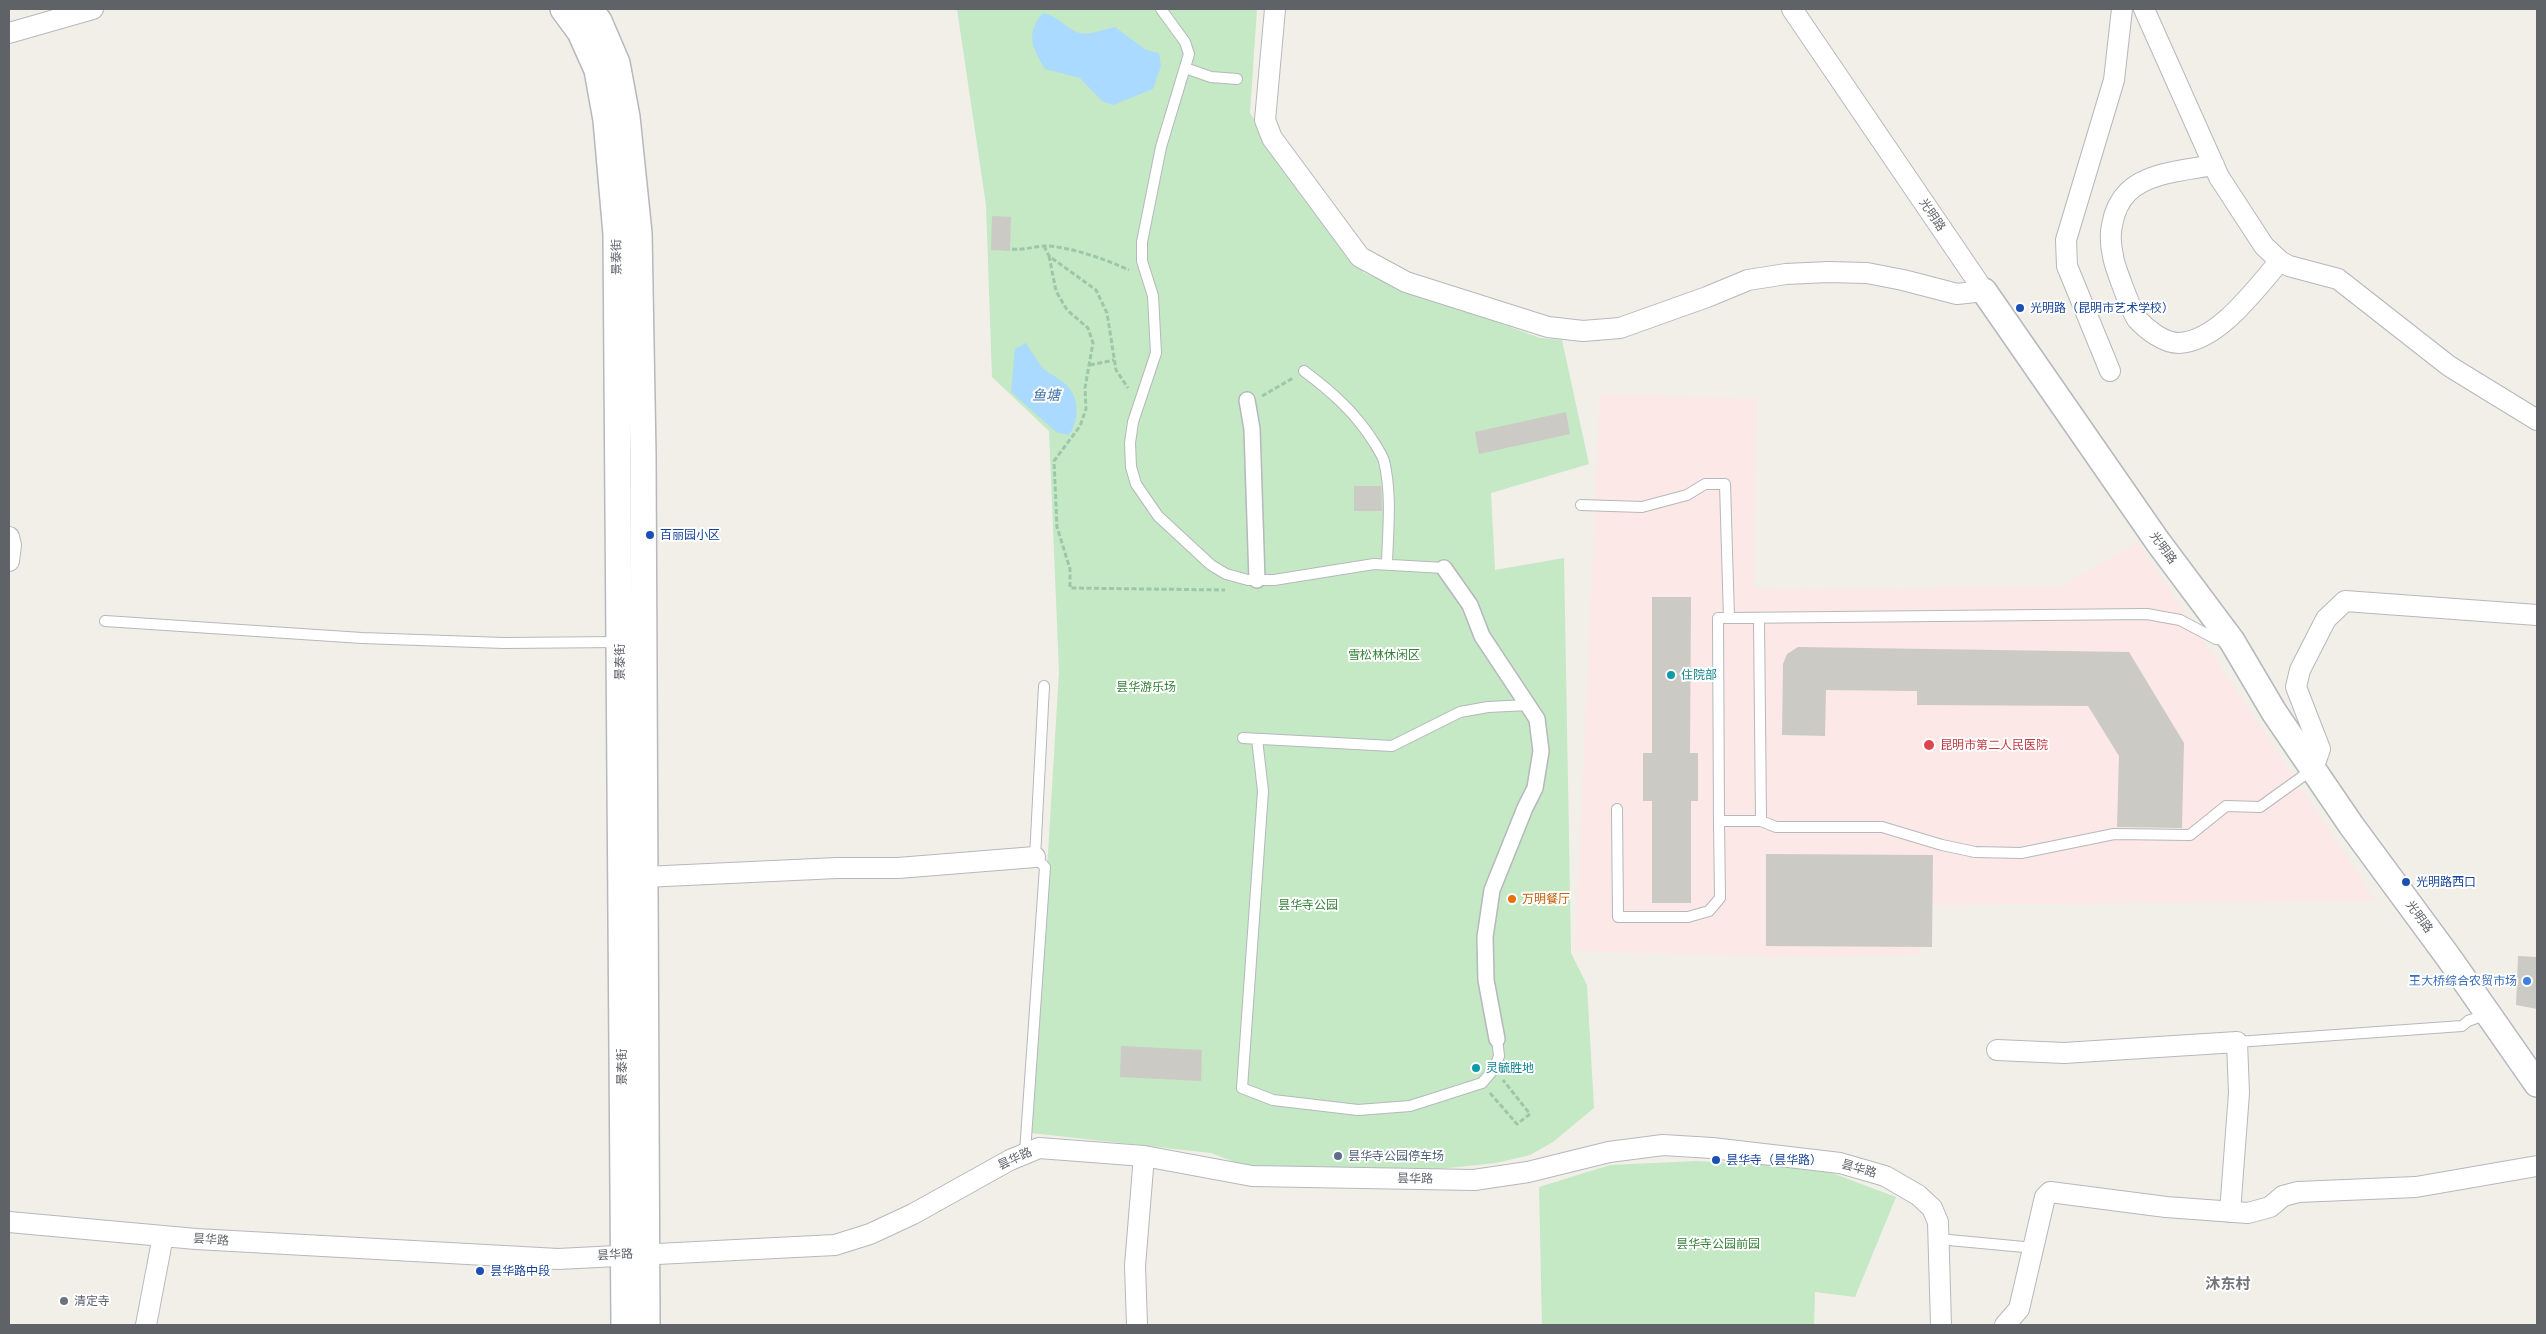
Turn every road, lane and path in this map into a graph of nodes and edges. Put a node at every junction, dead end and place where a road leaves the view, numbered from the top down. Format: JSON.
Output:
{"nodes":[{"id":1,"x":93,"y":9,"type":"edge"},
{"id":2,"x":563,"y":9,"type":"edge"},
{"id":3,"x":590,"y":9,"type":"edge"},
{"id":4,"x":1161,"y":9,"type":"edge"},
{"id":5,"x":1275,"y":9,"type":"edge"},
{"id":6,"x":1792,"y":9,"type":"edge"},
{"id":7,"x":2122,"y":9,"type":"edge"},
{"id":8,"x":2144,"y":9,"type":"edge"},
{"id":9,"x":9,"y":33,"type":"edge"},
{"id":10,"x":1185,"y":68,"type":"junction"},
{"id":11,"x":1238,"y":79,"type":"dead end"},
{"id":12,"x":2214,"y":165,"type":"junction"},
{"id":13,"x":1044,"y":246,"type":"junction"},
{"id":14,"x":1012,"y":249,"type":"dead end"},
{"id":15,"x":1049,"y":256,"type":"junction"},
{"id":16,"x":2280,"y":261,"type":"junction"},
{"id":17,"x":1148,"y":278,"type":"junction"},
{"id":18,"x":1984,"y":291,"type":"junction"},
{"id":19,"x":1114,"y":360,"type":"junction"},
{"id":20,"x":1090,"y":365,"type":"junction"},
{"id":21,"x":1304,"y":371,"type":"joint"},
{"id":22,"x":2110,"y":371,"type":"dead end"},
{"id":23,"x":1247,"y":400,"type":"joint"},
{"id":24,"x":1138,"y":409,"type":"junction"},
{"id":25,"x":2537,"y":420,"type":"edge"},
{"id":26,"x":1581,"y":505,"type":"dead end"},
{"id":27,"x":9,"y":537,"type":"edge"},
{"id":28,"x":9,"y":561,"type":"edge"},
{"id":29,"x":1388,"y":563,"type":"junction"},
{"id":30,"x":1444,"y":568,"type":"joint"},
{"id":31,"x":1257,"y":580,"type":"junction"},
{"id":32,"x":2537,"y":615,"type":"edge"},
{"id":33,"x":1730,"y":618,"type":"junction"},
{"id":34,"x":1759,"y":618,"type":"junction"},
{"id":35,"x":105,"y":621,"type":"dead end"},
{"id":36,"x":632,"y":641,"type":"junction"},
{"id":37,"x":2232,"y":641,"type":"junction"},
{"id":38,"x":1044,"y":686,"type":"dead end"},
{"id":39,"x":1528,"y":705,"type":"junction"},
{"id":40,"x":1243,"y":738,"type":"dead end"},
{"id":41,"x":1257,"y":739,"type":"junction"},
{"id":42,"x":2313,"y":769,"type":"junction"},
{"id":43,"x":1617,"y":809,"type":"dead end"},
{"id":44,"x":1719,"y":821,"type":"junction"},
{"id":45,"x":1761,"y":821,"type":"junction"},
{"id":46,"x":1035,"y":857,"type":"junction"},
{"id":47,"x":644,"y":877,"type":"junction"},
{"id":48,"x":2488,"y":1013,"type":"junction"},
{"id":49,"x":1497,"y":1039,"type":"joint"},
{"id":50,"x":2237,"y":1042,"type":"junction"},
{"id":51,"x":1997,"y":1050,"type":"dead end"},
{"id":52,"x":1494,"y":1069,"type":"junction"},
{"id":53,"x":1482,"y":1084,"type":"junction"},
{"id":54,"x":2537,"y":1084,"type":"edge"},
{"id":55,"x":1025,"y":1152,"type":"junction"},
{"id":56,"x":1144,"y":1156,"type":"junction"},
{"id":57,"x":2537,"y":1166,"type":"edge"},
{"id":58,"x":2230,"y":1212,"type":"junction"},
{"id":59,"x":9,"y":1222,"type":"edge"},
{"id":60,"x":163,"y":1236,"type":"junction"},
{"id":61,"x":1938,"y":1239,"type":"junction"},
{"id":62,"x":2035,"y":1248,"type":"junction"},
{"id":63,"x":635,"y":1254,"type":"junction"},
{"id":64,"x":146,"y":1325,"type":"edge"},
{"id":65,"x":624,"y":1325,"type":"edge"},
{"id":66,"x":646,"y":1325,"type":"edge"},
{"id":67,"x":1137,"y":1325,"type":"edge"},
{"id":68,"x":1940,"y":1325,"type":"edge"},
{"id":69,"x":2005,"y":1325,"type":"edge"}],
"edges":[{"from":1,"to":9,"type":"street"},
{"from":2,"to":36,"type":"street","name":"景泰街"},
{"from":3,"to":36,"type":"street","name":"景泰街"},
{"from":4,"to":10,"type":"lane"},
{"from":5,"to":18,"type":"street"},
{"from":6,"to":18,"type":"street","name":"光明路"},
{"from":7,"to":22,"type":"street"},
{"from":8,"to":12,"type":"street"},
{"from":10,"to":11,"type":"lane"},
{"from":10,"to":17,"type":"lane"},
{"from":12,"to":16,"type":"street"},
{"from":12,"to":16,"type":"street"},
{"from":13,"to":14,"type":"path"},
{"from":13,"to":15,"type":"path"},
{"from":13,"to":17,"type":"path"},
{"from":15,"to":19,"type":"path"},
{"from":15,"to":20,"type":"path"},
{"from":16,"to":25,"type":"street"},
{"from":17,"to":24,"type":"lane"},
{"from":18,"to":37,"type":"street","name":"光明路"},
{"from":19,"to":20,"type":"path"},
{"from":19,"to":24,"type":"path"},
{"from":20,"to":31,"type":"path"},
{"from":21,"to":23,"type":"path"},
{"from":21,"to":29,"type":"lane"},
{"from":23,"to":31,"type":"street"},
{"from":24,"to":31,"type":"lane"},
{"from":26,"to":33,"type":"lane"},
{"from":27,"to":28,"type":"street"},
{"from":29,"to":30,"type":"lane"},
{"from":29,"to":31,"type":"lane"},
{"from":30,"to":39,"type":"street"},
{"from":32,"to":42,"type":"street"},
{"from":33,"to":34,"type":"lane"},
{"from":33,"to":44,"type":"lane"},
{"from":34,"to":37,"type":"lane"},
{"from":34,"to":45,"type":"lane"},
{"from":35,"to":36,"type":"lane"},
{"from":36,"to":47,"type":"street","name":"景泰街"},
{"from":36,"to":63,"type":"street","name":"景泰街"},
{"from":37,"to":42,"type":"street","name":"光明路"},
{"from":38,"to":46,"type":"lane"},
{"from":39,"to":41,"type":"lane"},
{"from":39,"to":49,"type":"street"},
{"from":40,"to":41,"type":"lane"},
{"from":41,"to":53,"type":"lane"},
{"from":42,"to":45,"type":"lane"},
{"from":42,"to":48,"type":"street","name":"光明路"},
{"from":43,"to":44,"type":"lane"},
{"from":44,"to":45,"type":"lane"},
{"from":46,"to":47,"type":"street"},
{"from":46,"to":55,"type":"lane"},
{"from":47,"to":63,"type":"street","name":"景泰街"},
{"from":48,"to":50,"type":"lane"},
{"from":48,"to":54,"type":"street","name":"光明路"},
{"from":49,"to":52,"type":"lane"},
{"from":50,"to":51,"type":"street"},
{"from":50,"to":58,"type":"street"},
{"from":52,"to":53,"type":"lane"},
{"from":52,"to":53,"type":"path"},
{"from":55,"to":56,"type":"street","name":"昙华路"},
{"from":55,"to":63,"type":"street","name":"昙华路"},
{"from":56,"to":61,"type":"street","name":"昙华路"},
{"from":56,"to":67,"type":"street"},
{"from":57,"to":58,"type":"street"},
{"from":58,"to":62,"type":"street"},
{"from":59,"to":60,"type":"street","name":"昙华路"},
{"from":60,"to":63,"type":"street","name":"昙华路"},
{"from":60,"to":64,"type":"street"},
{"from":61,"to":62,"type":"lane"},
{"from":61,"to":68,"type":"street","name":"昙华路"},
{"from":62,"to":69,"type":"street"},
{"from":63,"to":65,"type":"street","name":"景泰街"},
{"from":63,"to":66,"type":"street","name":"景泰街"}]}
